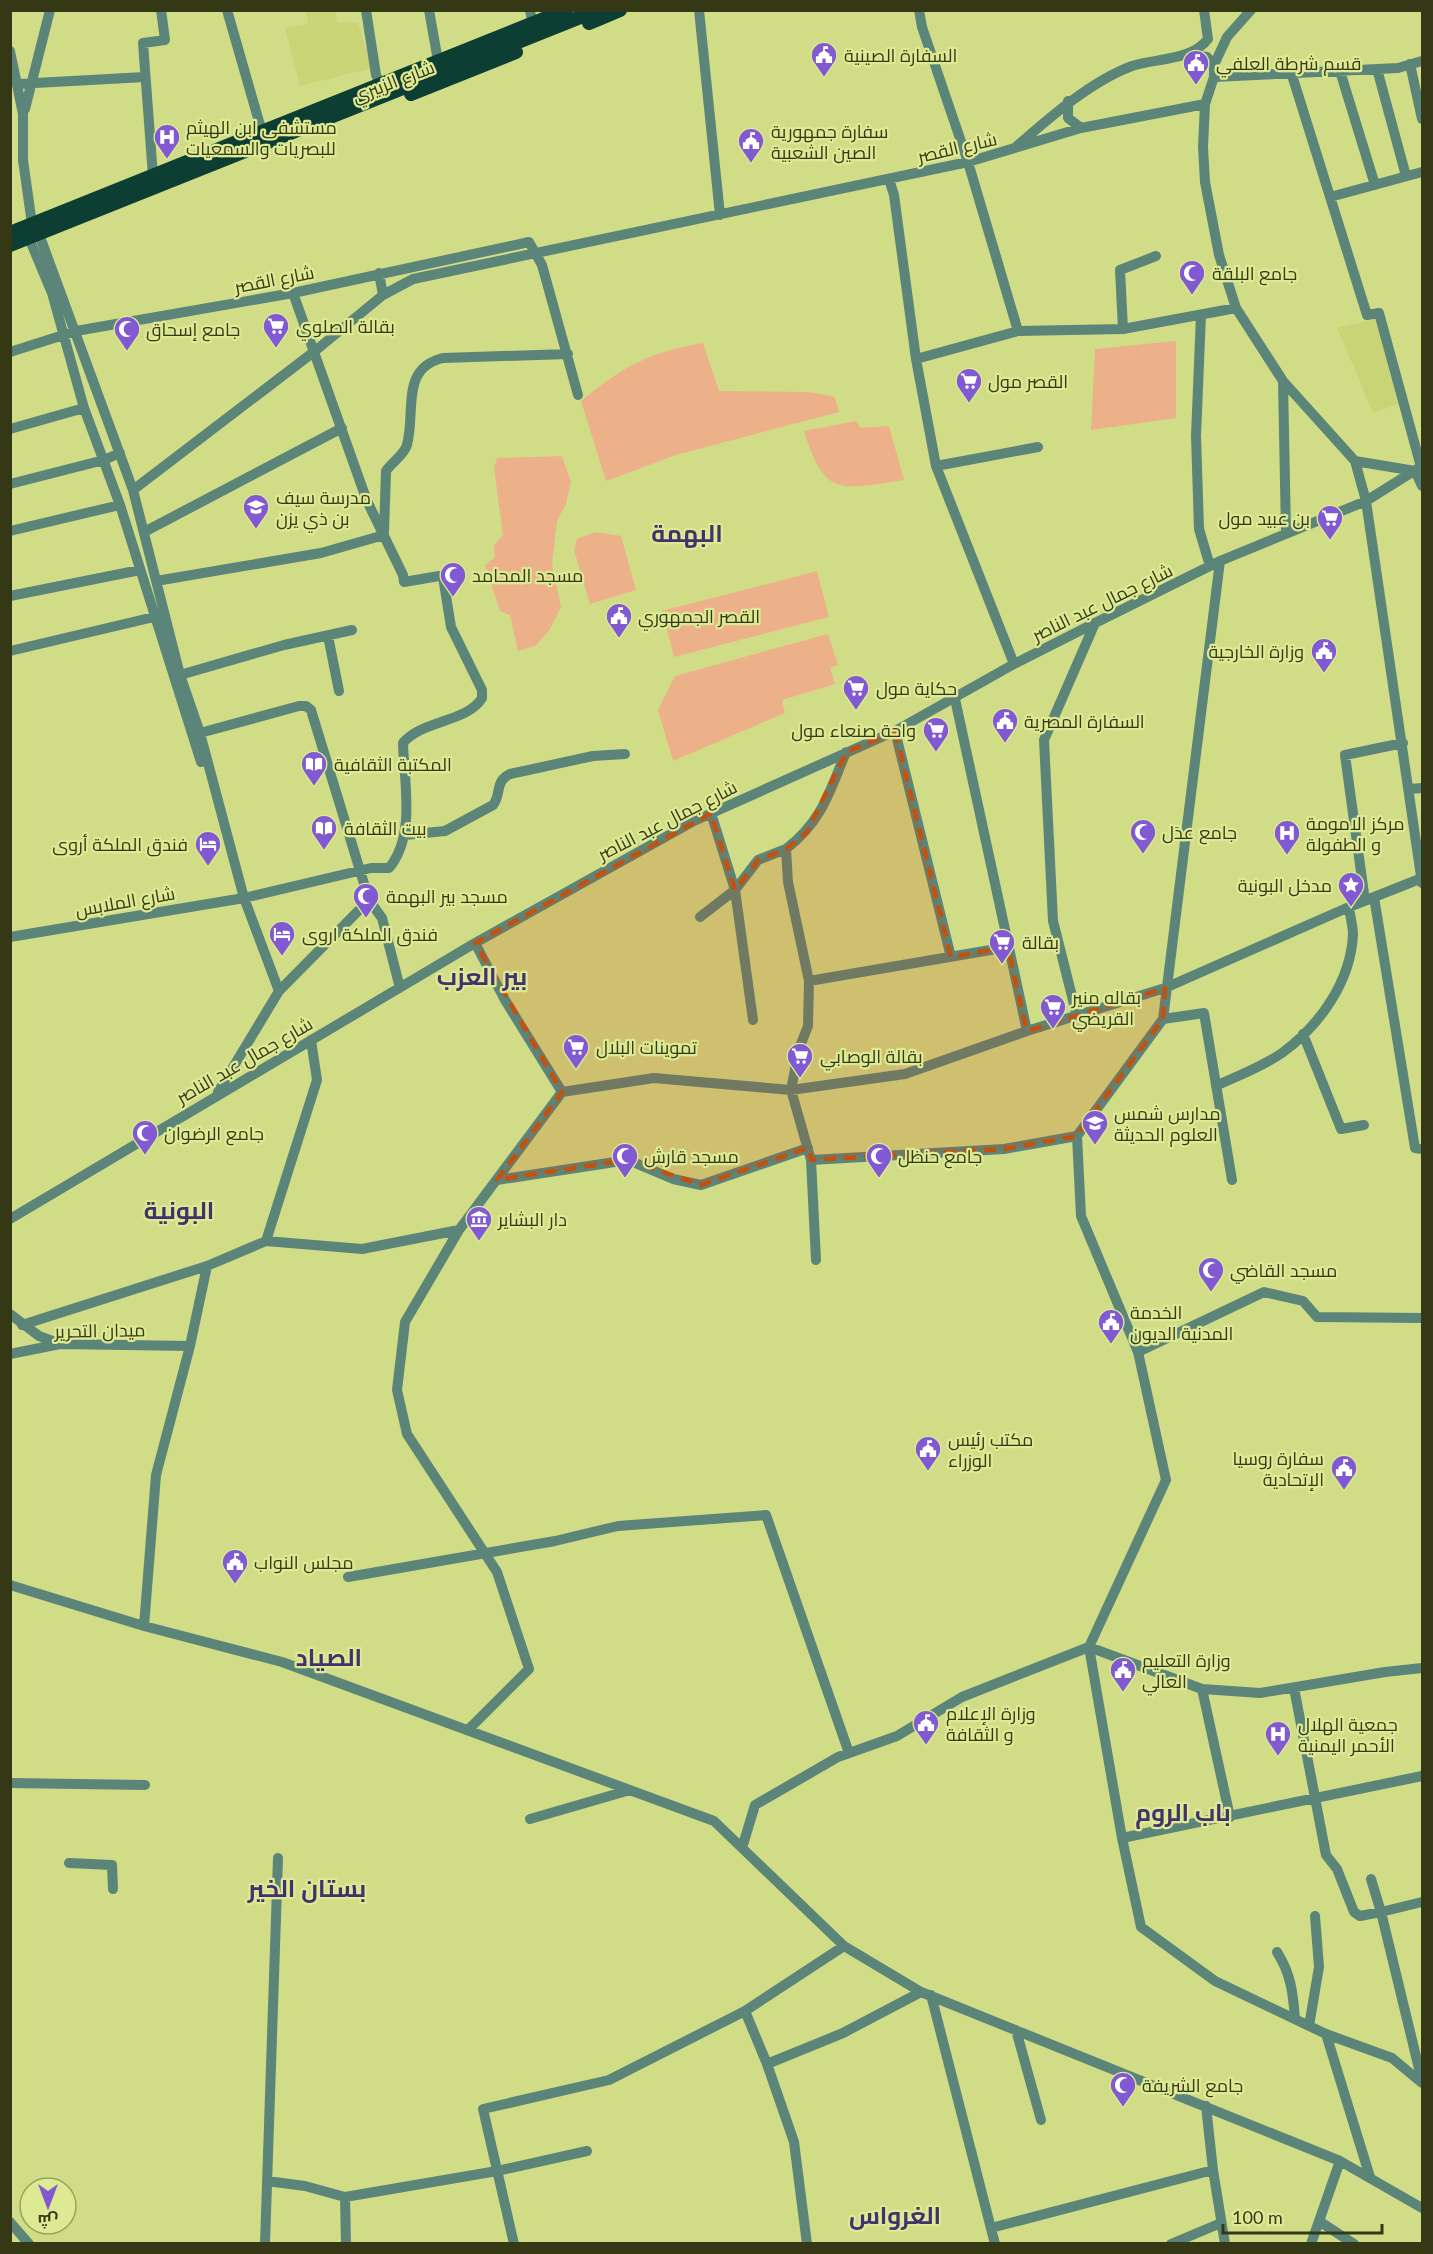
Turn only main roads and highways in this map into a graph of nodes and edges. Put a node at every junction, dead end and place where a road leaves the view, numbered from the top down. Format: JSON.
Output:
{"nodes":[{"id":1,"x":545,"y":10,"type":"edge"},
{"id":2,"x":566,"y":10,"type":"edge"},
{"id":3,"x":598,"y":10,"type":"edge"},
{"id":4,"x":620,"y":10,"type":"edge"},
{"id":5,"x":530,"y":13,"type":"edge"},
{"id":6,"x":438,"y":61,"type":"junction"},
{"id":7,"x":78,"y":218,"type":"junction"},
{"id":8,"x":10,"y":224,"type":"edge"},
{"id":9,"x":33,"y":232,"type":"junction"},
{"id":10,"x":10,"y":233,"type":"edge"},
{"id":11,"x":10,"y":245,"type":"edge"},
{"id":12,"x":10,"y":255,"type":"edge"}],
"edges":[{"from":1,"to":5,"type":"main road","name":"شارع الزبيري"},
{"from":2,"to":6,"type":"main road","name":"شارع الزبيري"},
{"from":3,"to":7,"type":"main road","name":"شارع الزبيري"},
{"from":4,"to":7,"type":"main road","name":"شارع الزبيري"},
{"from":5,"to":6,"type":"main road","name":"شارع الزبيري"},
{"from":6,"to":9,"type":"main road","name":"شارع الزبيري"},
{"from":7,"to":9,"type":"main road","name":"شارع الزبيري"},
{"from":8,"to":9,"type":"main road"},
{"from":9,"to":10,"type":"main road","name":"شارع الزبيري"},
{"from":9,"to":11,"type":"main road","name":"شارع الزبيري"},
{"from":9,"to":12,"type":"main road"}]}
